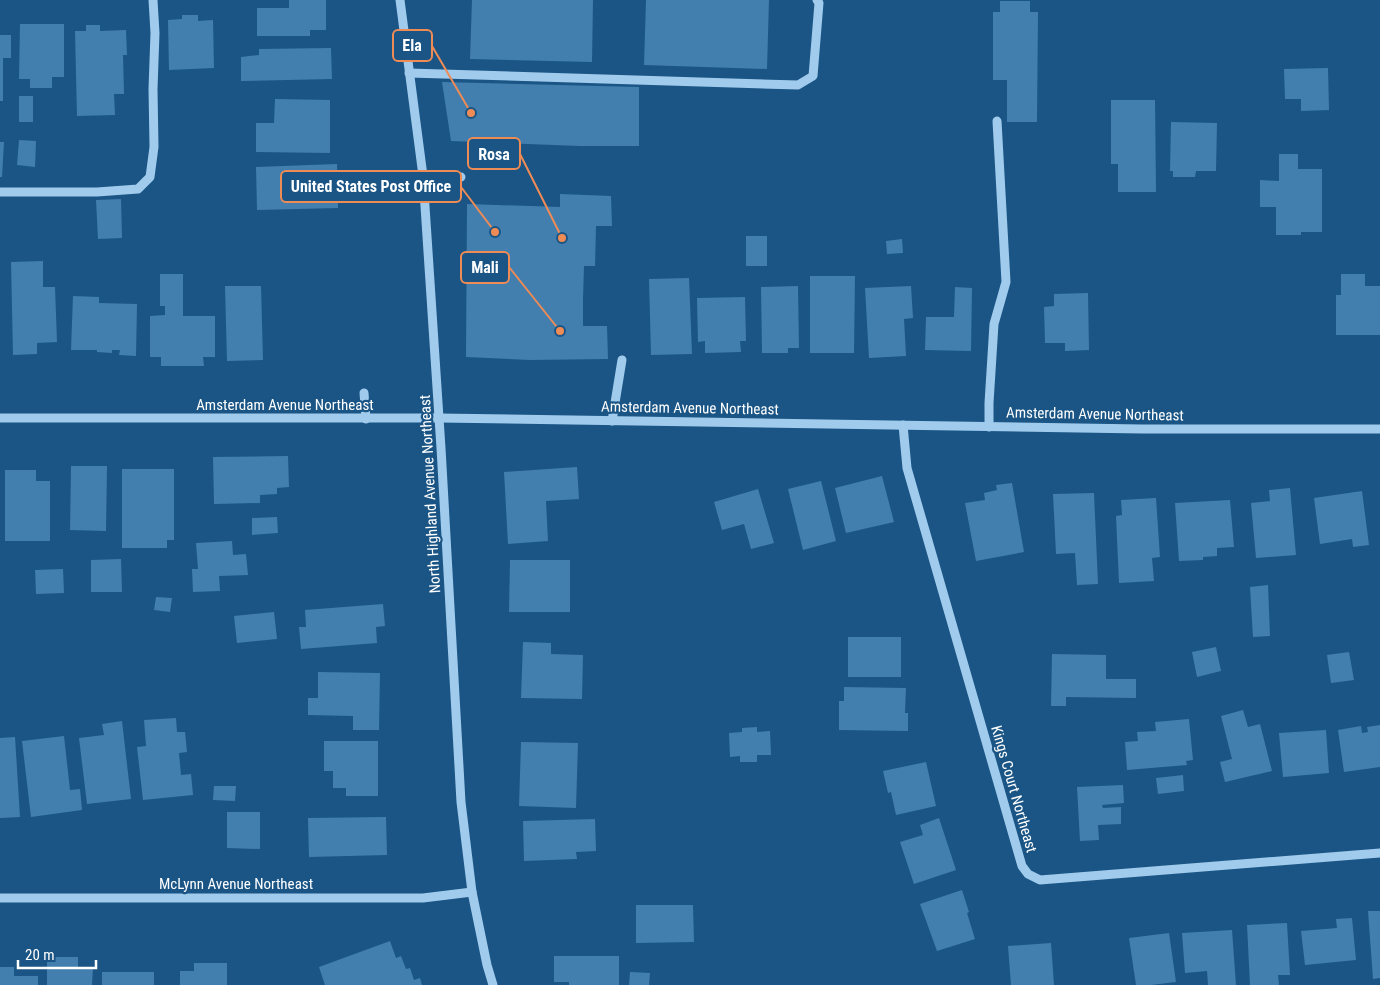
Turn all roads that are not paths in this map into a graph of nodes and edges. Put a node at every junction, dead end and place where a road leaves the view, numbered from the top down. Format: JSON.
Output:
{"nodes":[{"id":1,"x":153,"y":0,"type":"edge"},
{"id":2,"x":400,"y":0,"type":"edge"},
{"id":3,"x":817,"y":0,"type":"edge"},
{"id":4,"x":409,"y":73,"type":"junction"},
{"id":5,"x":997,"y":121,"type":"dead end"},
{"id":6,"x":423,"y":176,"type":"junction"},
{"id":7,"x":461,"y":177,"type":"dead end"},
{"id":8,"x":0,"y":192,"type":"edge"},
{"id":9,"x":622,"y":360,"type":"dead end"},
{"id":10,"x":364,"y":393,"type":"dead end"},
{"id":11,"x":0,"y":418,"type":"edge"},
{"id":12,"x":439,"y":418,"type":"junction"},
{"id":13,"x":366,"y":419,"type":"junction"},
{"id":14,"x":612,"y":421,"type":"junction"},
{"id":15,"x":903,"y":425,"type":"junction"},
{"id":16,"x":989,"y":426,"type":"junction"},
{"id":17,"x":1380,"y":429,"type":"edge"},
{"id":18,"x":1380,"y":853,"type":"edge"},
{"id":19,"x":472,"y":892,"type":"junction"},
{"id":20,"x":0,"y":898,"type":"edge"},
{"id":21,"x":493,"y":985,"type":"edge"}],
"edges":[{"from":1,"to":8,"type":"street"},
{"from":2,"to":4,"type":"street","name":"North Highland Avenue Northeast"},
{"from":3,"to":4,"type":"street"},
{"from":4,"to":6,"type":"street","name":"North Highland Avenue Northeast"},
{"from":5,"to":16,"type":"street"},
{"from":6,"to":7,"type":"street"},
{"from":6,"to":12,"type":"street","name":"North Highland Avenue Northeast"},
{"from":9,"to":14,"type":"street"},
{"from":10,"to":13,"type":"street"},
{"from":11,"to":13,"type":"street","name":"Amsterdam Avenue Northeast"},
{"from":12,"to":13,"type":"street","name":"Amsterdam Avenue Northeast"},
{"from":12,"to":14,"type":"street","name":"Amsterdam Avenue Northeast"},
{"from":12,"to":19,"type":"street","name":"North Highland Avenue Northeast"},
{"from":14,"to":15,"type":"street","name":"Amsterdam Avenue Northeast"},
{"from":15,"to":16,"type":"street","name":"Amsterdam Avenue Northeast"},
{"from":15,"to":18,"type":"street","name":"Kings Court Northeast"},
{"from":16,"to":17,"type":"street","name":"Amsterdam Avenue Northeast"},
{"from":19,"to":20,"type":"street","name":"McLynn Avenue Northeast"},
{"from":19,"to":21,"type":"street","name":"North Highland Avenue Northeast"}]}
